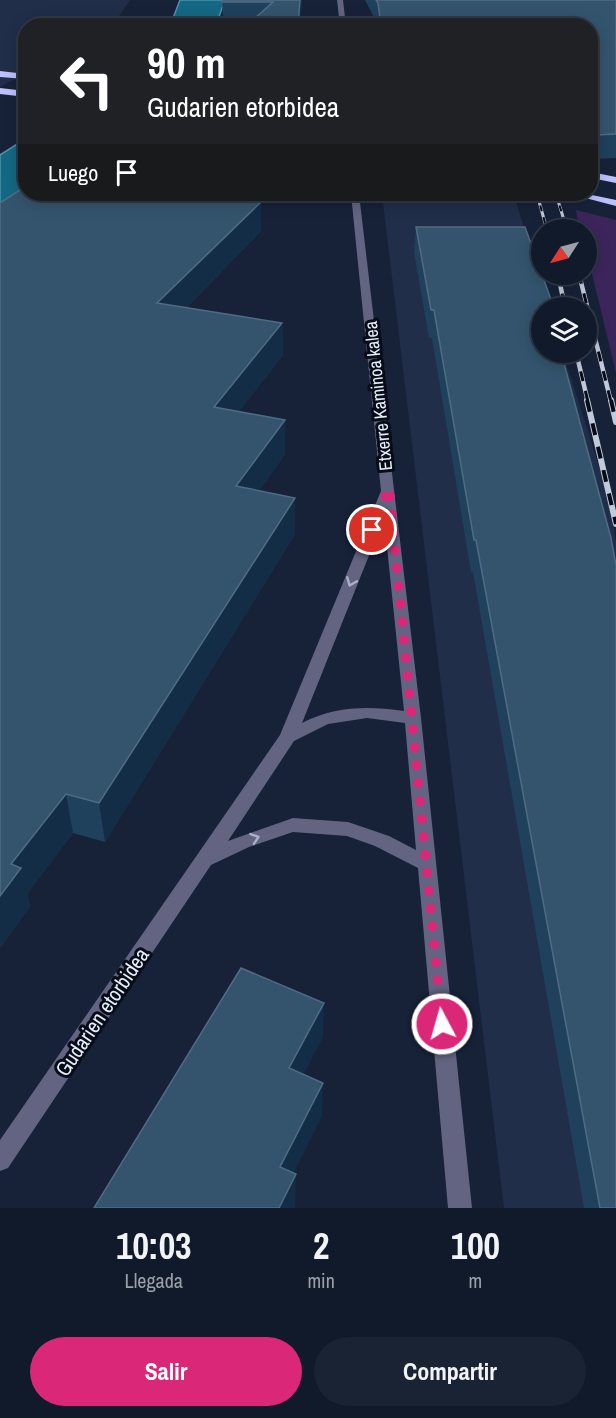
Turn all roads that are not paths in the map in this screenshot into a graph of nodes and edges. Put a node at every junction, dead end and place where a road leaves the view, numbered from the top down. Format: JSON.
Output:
{"nodes":[{"id":1,"x":340,"y":0,"type":"edge"},
{"id":2,"x":342,"y":18,"type":"edge"},
{"id":3,"x":0,"y":74,"type":"edge"},
{"id":4,"x":18,"y":76,"type":"edge"},
{"id":5,"x":0,"y":91,"type":"edge"},
{"id":6,"x":18,"y":93,"type":"edge"},
{"id":7,"x":598,"y":176,"type":"edge"},
{"id":8,"x":616,"y":180,"type":"edge"},
{"id":9,"x":598,"y":199,"type":"edge"},
{"id":10,"x":356,"y":201,"type":"edge"},
{"id":11,"x":616,"y":203,"type":"edge"},
{"id":12,"x":389,"y":488,"type":"junction"},
{"id":13,"x":413,"y":718,"type":"junction"},
{"id":14,"x":288,"y":737,"type":"junction"},
{"id":15,"x":201,"y":861,"type":"junction"},
{"id":16,"x":427,"y":864,"type":"junction"},
{"id":17,"x":0,"y":1160,"type":"edge"},
{"id":18,"x":460,"y":1208,"type":"edge"}],
"edges":[{"from":1,"to":2,"type":"street"},
{"from":3,"to":4,"type":"highway"},
{"from":5,"to":6,"type":"highway"},
{"from":7,"to":8,"type":"highway"},
{"from":9,"to":11,"type":"highway"},
{"from":10,"to":12,"type":"street","name":"Etxerre Kaminoa kalea"},
{"from":12,"to":13,"type":"street","name":"Etxerre Kaminoa kalea"},
{"from":12,"to":14,"type":"street","name":"Gudarien etorbidea","one_way":true},
{"from":13,"to":14,"type":"street","name":"Gudarien etorbidea"},
{"from":13,"to":16,"type":"street","name":"Etxerre Kaminoa kalea"},
{"from":14,"to":15,"type":"street","name":"Gudarien etorbidea"},
{"from":15,"to":16,"type":"street","one_way":true},
{"from":15,"to":17,"type":"street","name":"Gudarien etorbidea"},
{"from":16,"to":18,"type":"street","name":"Etxerre Kaminoa kalea"}]}
